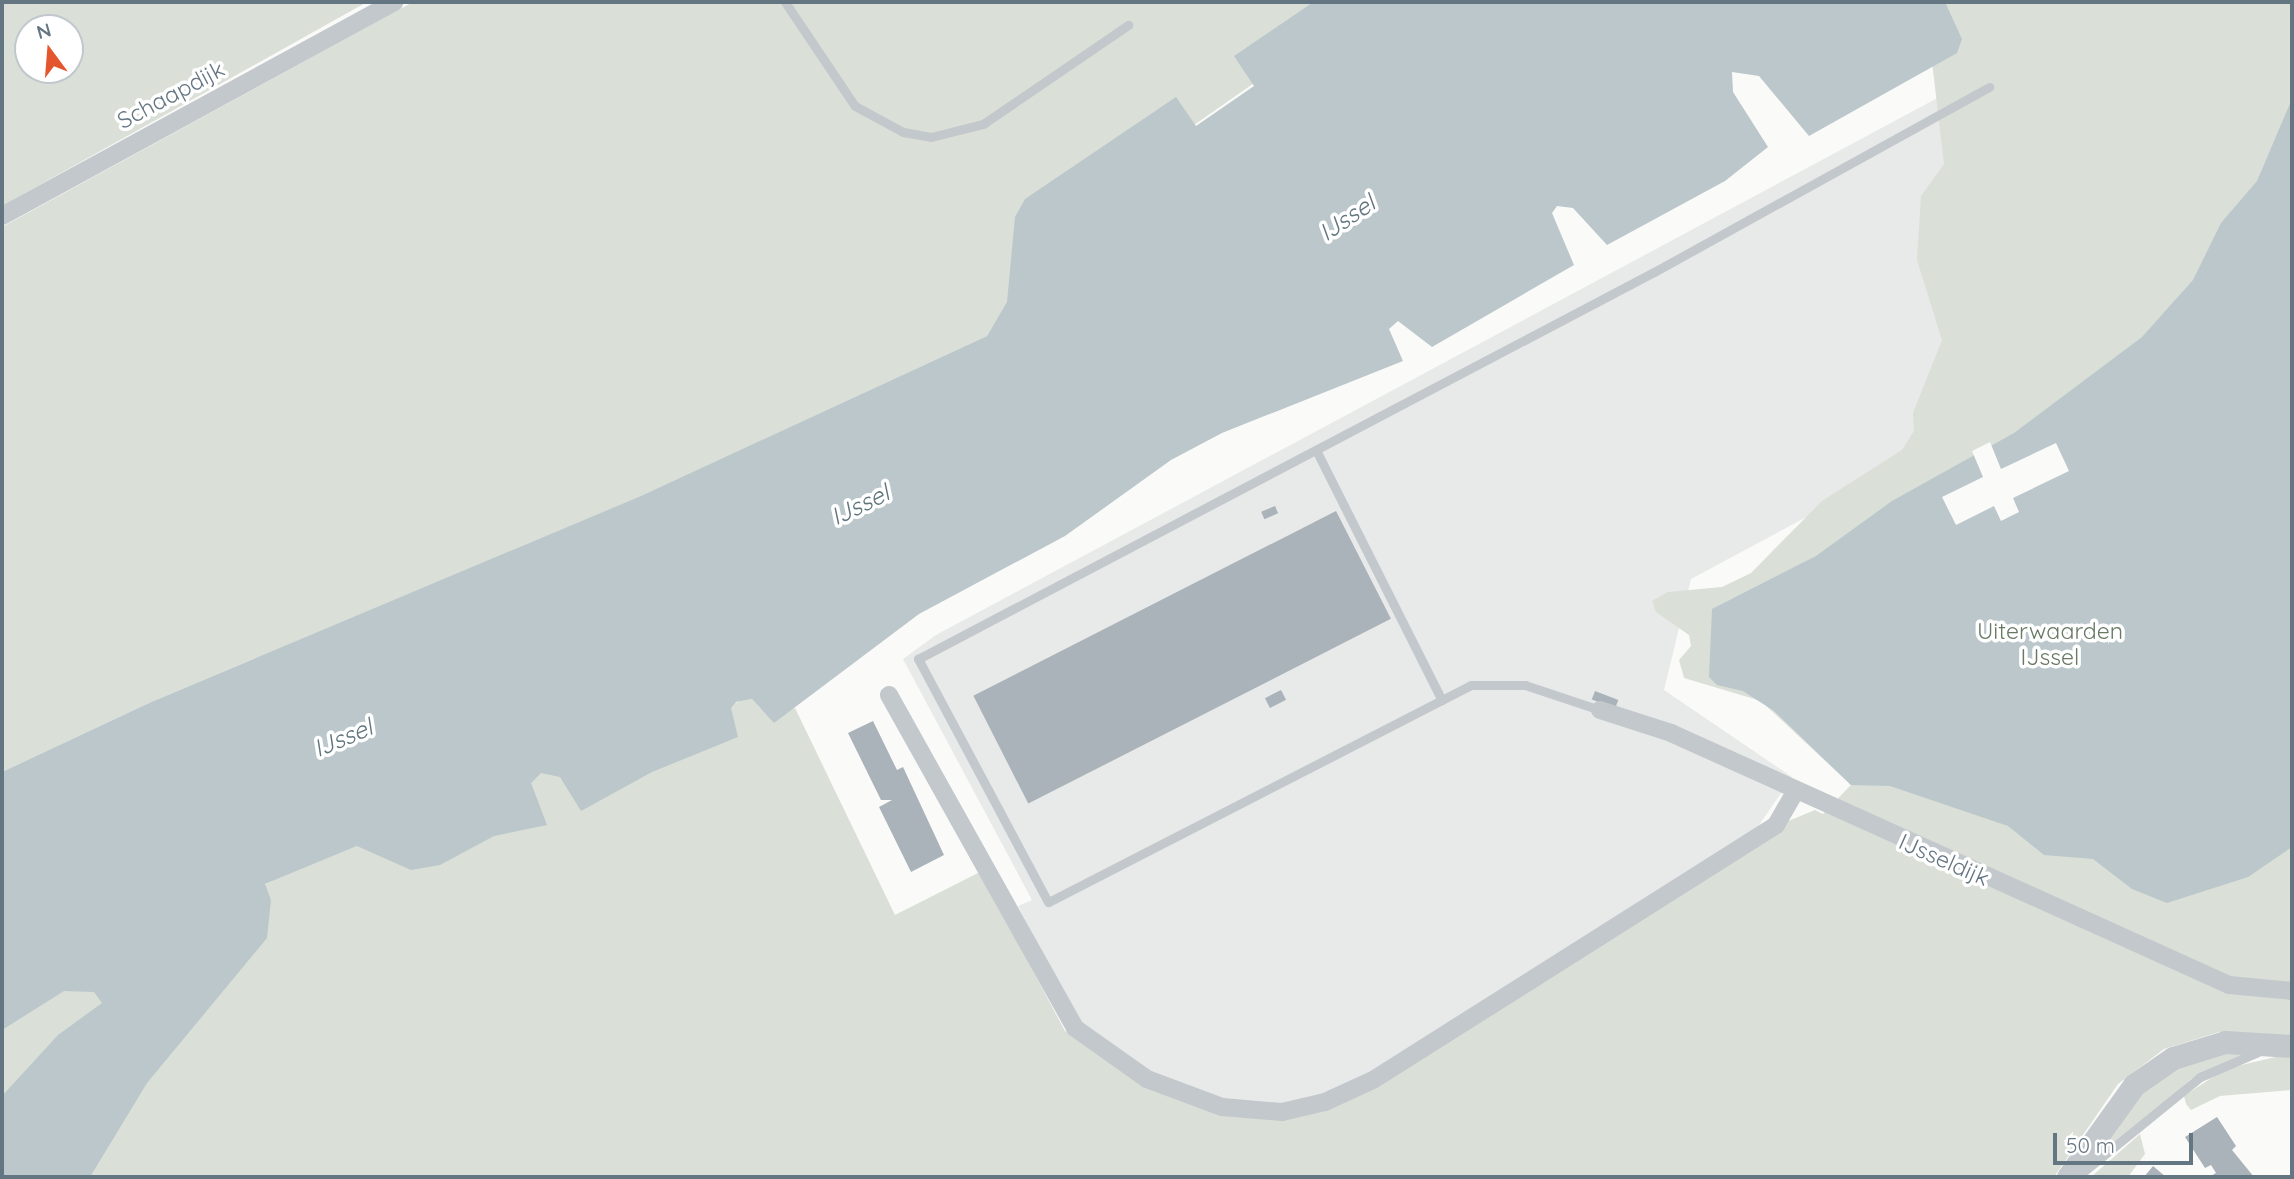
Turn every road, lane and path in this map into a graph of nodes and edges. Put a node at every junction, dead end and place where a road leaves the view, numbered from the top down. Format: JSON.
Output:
{"nodes":[{"id":1,"x":378,"y":2,"type":"edge"},
{"id":2,"x":395,"y":2,"type":"edge"},
{"id":3,"x":785,"y":2,"type":"edge"},
{"id":4,"x":364,"y":19,"type":"junction"},
{"id":5,"x":1128,"y":25,"type":"dead end"},
{"id":6,"x":1989,"y":87,"type":"dead end"},
{"id":7,"x":2,"y":216,"type":"edge"},
{"id":8,"x":1316,"y":450,"type":"junction"},
{"id":9,"x":889,"y":695,"type":"dead end"},
{"id":10,"x":1441,"y":700,"type":"junction"},
{"id":11,"x":1600,"y":710,"type":"joint"},
{"id":12,"x":1796,"y":791,"type":"junction"},
{"id":13,"x":2292,"y":991,"type":"edge"},
{"id":14,"x":2285,"y":1045,"type":"edge"},
{"id":15,"x":2068,"y":1177,"type":"edge"},
{"id":16,"x":2077,"y":1177,"type":"edge"}],
"edges":[{"from":1,"to":4,"type":"lane","name":"Schaapdijk"},
{"from":2,"to":4,"type":"street","name":"Schaapdijk"},
{"from":3,"to":5,"type":"lane"},
{"from":4,"to":7,"type":"street","name":"Schaapdijk"},
{"from":6,"to":8,"type":"lane"},
{"from":8,"to":10,"type":"lane"},
{"from":8,"to":10,"type":"lane"},
{"from":9,"to":12,"type":"street"},
{"from":10,"to":11,"type":"lane"},
{"from":11,"to":12,"type":"street","name":"IJsseldijk"},
{"from":12,"to":13,"type":"street","name":"IJsseldijk"},
{"from":14,"to":15,"type":"street"},
{"from":14,"to":16,"type":"lane"}]}
